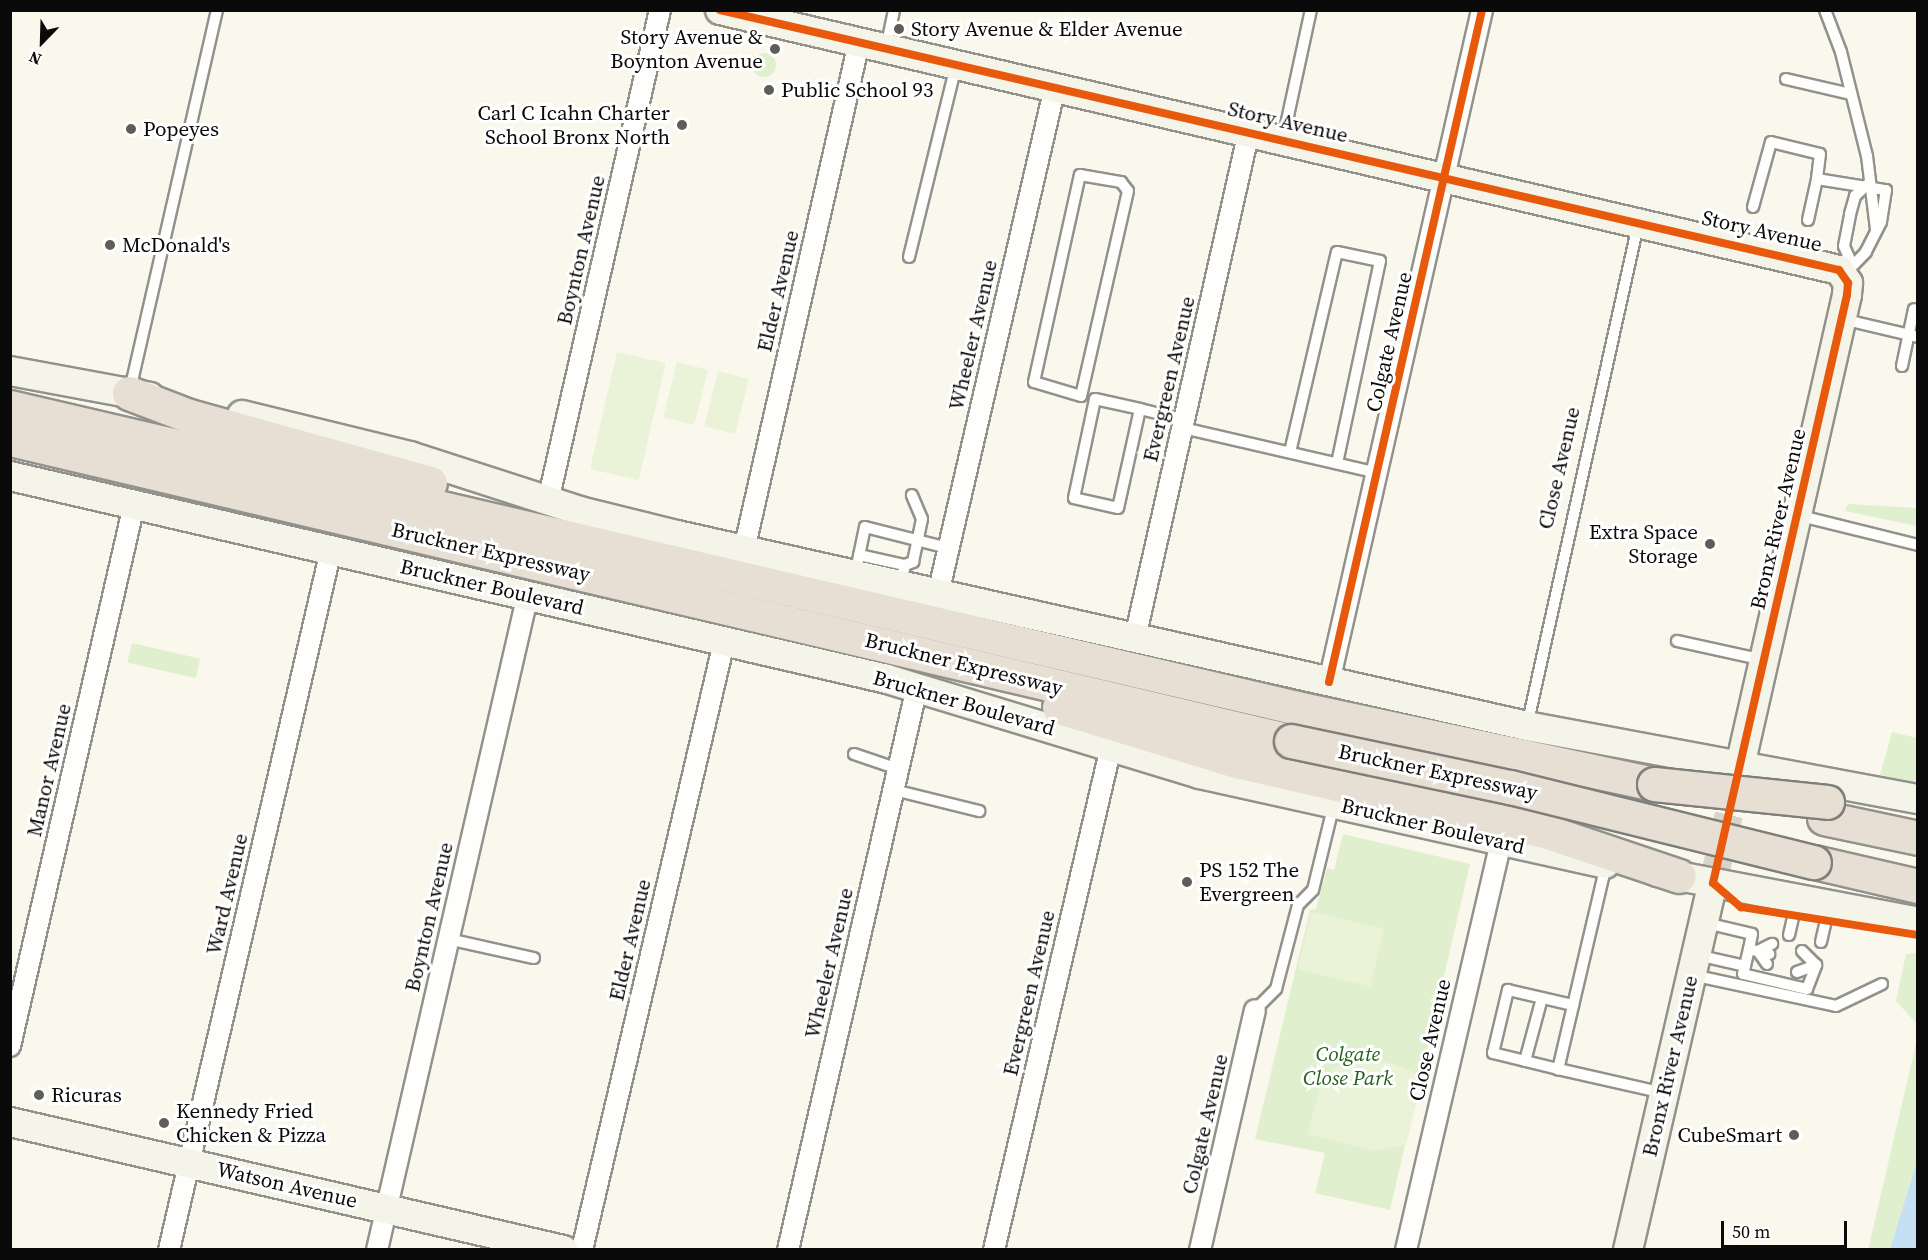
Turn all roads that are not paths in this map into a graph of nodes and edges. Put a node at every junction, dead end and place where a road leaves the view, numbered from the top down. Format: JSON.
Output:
{"nodes":[{"id":1,"x":217,"y":10,"type":"edge"},
{"id":2,"x":660,"y":10,"type":"edge"},
{"id":3,"x":720,"y":10,"type":"edge"},
{"id":4,"x":894,"y":10,"type":"edge"},
{"id":5,"x":1311,"y":10,"type":"edge"},
{"id":6,"x":1482,"y":10,"type":"edge"},
{"id":7,"x":1825,"y":10,"type":"edge"},
{"id":8,"x":872,"y":45,"type":"junction"},
{"id":9,"x":956,"y":64,"type":"junction"},
{"id":10,"x":1786,"y":79,"type":"dead end"},
{"id":11,"x":1055,"y":87,"type":"junction"},
{"id":12,"x":1851,"y":94,"type":"junction"},
{"id":13,"x":1250,"y":131,"type":"junction"},
{"id":14,"x":1282,"y":139,"type":"junction"},
{"id":15,"x":1446,"y":176,"type":"junction"},
{"id":16,"x":1817,"y":179,"type":"junction"},
{"id":17,"x":1867,"y":185,"type":"junction"},
{"id":18,"x":1753,"y":207,"type":"dead end"},
{"id":19,"x":1639,"y":220,"type":"junction"},
{"id":20,"x":1808,"y":220,"type":"dead end"},
{"id":21,"x":909,"y":257,"type":"dead end"},
{"id":22,"x":1848,"y":269,"type":"junction"},
{"id":23,"x":1914,"y":309,"type":"dead end"},
{"id":24,"x":1841,"y":319,"type":"junction"},
{"id":25,"x":1913,"y":336,"type":"edge"},
{"id":26,"x":1902,"y":366,"type":"dead end"},
{"id":27,"x":10,"y":371,"type":"edge"},
{"id":28,"x":129,"y":393,"type":"junction"},
{"id":29,"x":1081,"y":396,"type":"junction"},
{"id":30,"x":1095,"y":399,"type":"junction"},
{"id":31,"x":10,"y":407,"type":"edge"},
{"id":32,"x":1140,"y":409,"type":"junction"},
{"id":33,"x":1184,"y":423,"type":"junction"},
{"id":34,"x":10,"y":440,"type":"edge"},
{"id":35,"x":1290,"y":452,"type":"junction"},
{"id":36,"x":10,"y":463,"type":"edge"},
{"id":37,"x":1337,"y":463,"type":"junction"},
{"id":38,"x":1378,"y":472,"type":"junction"},
{"id":39,"x":10,"y":476,"type":"edge"},
{"id":40,"x":912,"y":495,"type":"dead end"},
{"id":41,"x":548,"y":501,"type":"junction"},
{"id":42,"x":269,"y":502,"type":"junction"},
{"id":43,"x":134,"y":505,"type":"junction"},
{"id":44,"x":1797,"y":515,"type":"junction"},
{"id":45,"x":562,"y":537,"type":"junction"},
{"id":46,"x":919,"y":541,"type":"junction"},
{"id":47,"x":1917,"y":545,"type":"edge"},
{"id":48,"x":948,"y":548,"type":"junction"},
{"id":49,"x":331,"y":550,"type":"junction"},
{"id":50,"x":744,"y":550,"type":"junction"},
{"id":51,"x":866,"y":561,"type":"junction"},
{"id":52,"x":898,"y":568,"type":"junction"},
{"id":53,"x":528,"y":594,"type":"junction"},
{"id":54,"x":938,"y":594,"type":"junction"},
{"id":55,"x":1135,"y":638,"type":"junction"},
{"id":56,"x":1677,"y":641,"type":"dead end"},
{"id":57,"x":724,"y":642,"type":"junction"},
{"id":58,"x":1764,"y":660,"type":"junction"},
{"id":59,"x":1011,"y":677,"type":"junction"},
{"id":60,"x":1329,"y":682,"type":"junction"},
{"id":61,"x":917,"y":687,"type":"junction"},
{"id":62,"x":1527,"y":726,"type":"junction"},
{"id":63,"x":1111,"y":747,"type":"junction"},
{"id":64,"x":854,"y":754,"type":"dead end"},
{"id":65,"x":898,"y":769,"type":"junction"},
{"id":66,"x":1739,"y":769,"type":"junction"},
{"id":67,"x":894,"y":790,"type":"junction"},
{"id":68,"x":1917,"y":799,"type":"edge"},
{"id":69,"x":1334,"y":804,"type":"junction"},
{"id":70,"x":1826,"y":810,"type":"junction"},
{"id":71,"x":979,"y":811,"type":"dead end"},
{"id":72,"x":1917,"y":821,"type":"edge"},
{"id":73,"x":1917,"y":838,"type":"edge"},
{"id":74,"x":1501,"y":842,"type":"junction"},
{"id":75,"x":1606,"y":864,"type":"junction"},
{"id":76,"x":1679,"y":876,"type":"junction"},
{"id":77,"x":1713,"y":883,"type":"junction"},
{"id":78,"x":1917,"y":886,"type":"edge"},
{"id":79,"x":1797,"y":900,"type":"junction"},
{"id":80,"x":1829,"y":907,"type":"junction"},
{"id":81,"x":1703,"y":922,"type":"junction"},
{"id":82,"x":1917,"y":922,"type":"edge"},
{"id":83,"x":1789,"y":935,"type":"dead end"},
{"id":84,"x":448,"y":939,"type":"junction"},
{"id":85,"x":1821,"y":942,"type":"dead end"},
{"id":86,"x":534,"y":958,"type":"dead end"},
{"id":87,"x":1694,"y":965,"type":"junction"},
{"id":88,"x":1816,"y":965,"type":"junction"},
{"id":89,"x":1744,"y":966,"type":"junction"},
{"id":90,"x":1882,"y":984,"type":"dead end"},
{"id":91,"x":1542,"y":998,"type":"junction"},
{"id":92,"x":1573,"y":1005,"type":"junction"},
{"id":93,"x":1256,"y":1010,"type":"joint"},
{"id":94,"x":10,"y":1046,"type":"edge"},
{"id":95,"x":1525,"y":1061,"type":"junction"},
{"id":96,"x":1558,"y":1069,"type":"junction"},
{"id":97,"x":1664,"y":1094,"type":"junction"},
{"id":98,"x":10,"y":1122,"type":"edge"},
{"id":99,"x":189,"y":1163,"type":"junction"},
{"id":100,"x":386,"y":1208,"type":"junction"},
{"id":101,"x":170,"y":1250,"type":"edge"},
{"id":102,"x":376,"y":1250,"type":"edge"},
{"id":103,"x":563,"y":1250,"type":"edge"},
{"id":104,"x":582,"y":1250,"type":"edge"},
{"id":105,"x":788,"y":1250,"type":"edge"},
{"id":106,"x":994,"y":1250,"type":"edge"},
{"id":107,"x":1200,"y":1250,"type":"edge"},
{"id":108,"x":1406,"y":1250,"type":"edge"},
{"id":109,"x":1628,"y":1250,"type":"edge"}],
"edges":[{"from":1,"to":28,"type":"lane"},
{"from":2,"to":41,"type":"street","name":"Boynton Avenue"},
{"from":3,"to":8,"type":"main road","name":"Story Avenue"},
{"from":4,"to":8,"type":"lane"},
{"from":5,"to":14,"type":"lane"},
{"from":6,"to":15,"type":"street","name":"Colgate Avenue"},
{"from":7,"to":12,"type":"lane"},
{"from":8,"to":9,"type":"main road","name":"Story Avenue"},
{"from":8,"to":50,"type":"street","name":"Elder Avenue"},
{"from":9,"to":11,"type":"main road","name":"Story Avenue"},
{"from":9,"to":21,"type":"lane"},
{"from":10,"to":12,"type":"lane"},
{"from":11,"to":13,"type":"main road","name":"Story Avenue"},
{"from":11,"to":48,"type":"street","name":"Wheeler Avenue"},
{"from":12,"to":17,"type":"lane"},
{"from":13,"to":14,"type":"main road","name":"Story Avenue"},
{"from":13,"to":33,"type":"street","name":"Evergreen Avenue"},
{"from":14,"to":15,"type":"main road","name":"Story Avenue"},
{"from":15,"to":19,"type":"main road","name":"Story Avenue"},
{"from":15,"to":38,"type":"street","name":"Colgate Avenue"},
{"from":16,"to":17,"type":"lane"},
{"from":16,"to":18,"type":"lane"},
{"from":16,"to":20,"type":"lane"},
{"from":17,"to":22,"type":"lane"},
{"from":17,"to":22,"type":"lane"},
{"from":19,"to":22,"type":"main road","name":"Story Avenue"},
{"from":19,"to":62,"type":"lane","name":"Close Avenue"},
{"from":22,"to":24,"type":"main road","name":"Bronx River Avenue"},
{"from":23,"to":25,"type":"lane"},
{"from":24,"to":25,"type":"lane"},
{"from":24,"to":44,"type":"main road","name":"Bronx River Avenue"},
{"from":25,"to":26,"type":"lane"},
{"from":27,"to":28,"type":"main road"},
{"from":28,"to":41,"type":"main road"},
{"from":28,"to":45,"type":"highway"},
{"from":29,"to":29,"type":"lane"},
{"from":29,"to":30,"type":"lane"},
{"from":30,"to":32,"type":"lane"},
{"from":30,"to":32,"type":"lane"},
{"from":31,"to":45,"type":"highway","name":"Bruckner Expressway"},
{"from":32,"to":33,"type":"lane"},
{"from":33,"to":35,"type":"lane"},
{"from":33,"to":55,"type":"street","name":"Evergreen Avenue"},
{"from":34,"to":42,"type":"highway","name":"Bruckner Expressway"},
{"from":35,"to":37,"type":"lane"},
{"from":35,"to":37,"type":"lane"},
{"from":36,"to":42,"type":"highway"},
{"from":37,"to":38,"type":"lane"},
{"from":38,"to":60,"type":"street","name":"Colgate Avenue"},
{"from":39,"to":43,"type":"main road","name":"Bruckner Boulevard"},
{"from":40,"to":46,"type":"lane"},
{"from":41,"to":50,"type":"main road"},
{"from":42,"to":59,"type":"highway","name":"Bruckner Expressway"},
{"from":43,"to":49,"type":"main road","name":"Bruckner Boulevard"},
{"from":43,"to":94,"type":"street","name":"Manor Avenue"},
{"from":44,"to":47,"type":"lane"},
{"from":44,"to":58,"type":"main road","name":"Bronx River Avenue"},
{"from":45,"to":70,"type":"highway","name":"Bruckner Expressway","bridge":true},
{"from":46,"to":48,"type":"lane"},
{"from":46,"to":51,"type":"lane"},
{"from":46,"to":52,"type":"lane"},
{"from":48,"to":54,"type":"street","name":"Wheeler Avenue"},
{"from":49,"to":53,"type":"main road","name":"Bruckner Boulevard"},
{"from":49,"to":99,"type":"street","name":"Ward Avenue"},
{"from":50,"to":51,"type":"main road"},
{"from":51,"to":52,"type":"main road"},
{"from":52,"to":54,"type":"main road"},
{"from":53,"to":57,"type":"main road","name":"Bruckner Boulevard"},
{"from":53,"to":84,"type":"street","name":"Boynton Avenue"},
{"from":54,"to":55,"type":"main road"},
{"from":55,"to":60,"type":"main road"},
{"from":56,"to":58,"type":"lane"},
{"from":57,"to":61,"type":"main road","name":"Bruckner Boulevard"},
{"from":57,"to":104,"type":"street","name":"Elder Avenue"},
{"from":58,"to":66,"type":"main road","name":"Bronx River Avenue"},
{"from":59,"to":76,"type":"highway"},
{"from":59,"to":78,"type":"highway","name":"Bruckner Expressway","bridge":true},
{"from":60,"to":62,"type":"main road"},
{"from":61,"to":63,"type":"main road","name":"Bruckner Boulevard"},
{"from":61,"to":65,"type":"street","name":"Wheeler Avenue"},
{"from":62,"to":66,"type":"main road"},
{"from":63,"to":69,"type":"main road","name":"Bruckner Boulevard"},
{"from":63,"to":106,"type":"street","name":"Evergreen Avenue"},
{"from":64,"to":65,"type":"lane"},
{"from":65,"to":67,"type":"street","name":"Wheeler Avenue"},
{"from":66,"to":68,"type":"main road"},
{"from":67,"to":71,"type":"lane"},
{"from":67,"to":105,"type":"street","name":"Wheeler Avenue"},
{"from":69,"to":74,"type":"main road","name":"Bruckner Boulevard"},
{"from":69,"to":93,"type":"lane"},
{"from":70,"to":72,"type":"highway"},
{"from":70,"to":73,"type":"highway"},
{"from":74,"to":75,"type":"main road","name":"Bruckner Boulevard"},
{"from":74,"to":108,"type":"street","name":"Close Avenue"},
{"from":75,"to":76,"type":"main road","name":"Bruckner Boulevard"},
{"from":75,"to":92,"type":"lane"},
{"from":76,"to":77,"type":"main road","name":"Bruckner Boulevard"},
{"from":77,"to":79,"type":"main road","name":"Bruckner Boulevard"},
{"from":77,"to":81,"type":"main road","name":"Bronx River Avenue"},
{"from":79,"to":80,"type":"main road","name":"Bruckner Boulevard"},
{"from":79,"to":83,"type":"lane"},
{"from":80,"to":82,"type":"main road","name":"Bruckner Boulevard"},
{"from":80,"to":85,"type":"lane"},
{"from":81,"to":87,"type":"main road","name":"Bronx River Avenue"},
{"from":81,"to":89,"type":"lane"},
{"from":84,"to":86,"type":"lane"},
{"from":84,"to":100,"type":"street","name":"Boynton Avenue"},
{"from":87,"to":89,"type":"lane"},
{"from":87,"to":90,"type":"lane"},
{"from":87,"to":97,"type":"main road","name":"Bronx River Avenue"},
{"from":88,"to":88,"type":"lane"},
{"from":88,"to":89,"type":"lane"},
{"from":91,"to":92,"type":"lane"},
{"from":91,"to":95,"type":"lane"},
{"from":91,"to":95,"type":"lane"},
{"from":92,"to":96,"type":"lane"},
{"from":93,"to":107,"type":"street","name":"Colgate Avenue"},
{"from":95,"to":96,"type":"lane"},
{"from":96,"to":97,"type":"lane"},
{"from":97,"to":109,"type":"main road","name":"Bronx River Avenue"},
{"from":98,"to":99,"type":"main road","name":"Watson Avenue"},
{"from":99,"to":100,"type":"main road","name":"Watson Avenue"},
{"from":99,"to":101,"type":"street","name":"Ward Avenue"},
{"from":100,"to":102,"type":"street","name":"Boynton Avenue"},
{"from":100,"to":103,"type":"main road","name":"Watson Avenue"}]}
